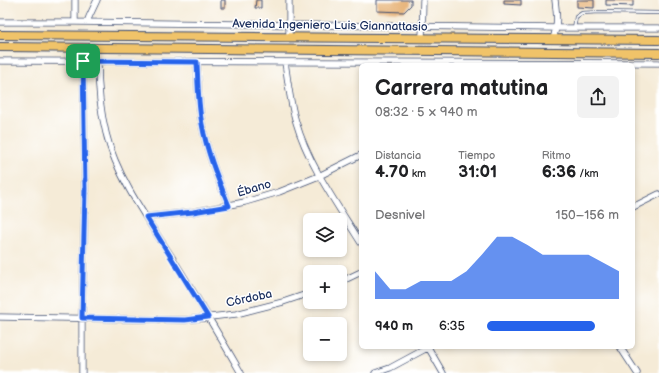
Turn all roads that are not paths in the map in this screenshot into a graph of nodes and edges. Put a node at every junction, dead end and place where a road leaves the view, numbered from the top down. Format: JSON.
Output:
{"nodes":[{"id":1,"x":76,"y":0,"type":"edge"},
{"id":2,"x":97,"y":0,"type":"edge"},
{"id":3,"x":290,"y":0,"type":"edge"},
{"id":4,"x":423,"y":0,"type":"edge"},
{"id":5,"x":555,"y":0,"type":"edge"},
{"id":6,"x":659,"y":13,"type":"edge"},
{"id":7,"x":0,"y":22,"type":"edge"},
{"id":8,"x":75,"y":22,"type":"junction"},
{"id":9,"x":87,"y":22,"type":"junction"},
{"id":10,"x":289,"y":24,"type":"junction"},
{"id":11,"x":422,"y":26,"type":"junction"},
{"id":12,"x":557,"y":28,"type":"junction"},
{"id":13,"x":574,"y":28,"type":"junction"},
{"id":14,"x":659,"y":28,"type":"edge"},
{"id":15,"x":0,"y":35,"type":"edge"},
{"id":16,"x":289,"y":37,"type":"junction"},
{"id":17,"x":422,"y":38,"type":"junction"},
{"id":18,"x":553,"y":39,"type":"junction"},
{"id":19,"x":659,"y":40,"type":"edge"},
{"id":20,"x":0,"y":47,"type":"edge"},
{"id":21,"x":553,"y":53,"type":"junction"},
{"id":22,"x":659,"y":53,"type":"edge"},
{"id":23,"x":0,"y":61,"type":"edge"},
{"id":24,"x":83,"y":61,"type":"junction"},
{"id":25,"x":98,"y":61,"type":"junction"},
{"id":26,"x":197,"y":62,"type":"junction"},
{"id":27,"x":285,"y":62,"type":"junction"},
{"id":28,"x":362,"y":63,"type":"edge"},
{"id":29,"x":554,"y":63,"type":"edge"},
{"id":30,"x":635,"y":64,"type":"edge"},
{"id":31,"x":659,"y":64,"type":"edge"},
{"id":32,"x":359,"y":156,"type":"edge"},
{"id":33,"x":319,"y":176,"type":"junction"},
{"id":34,"x":659,"y":194,"type":"edge"},
{"id":35,"x":229,"y":206,"type":"junction"},
{"id":36,"x":635,"y":206,"type":"edge"},
{"id":37,"x":146,"y":217,"type":"junction"},
{"id":38,"x":359,"y":240,"type":"edge"},
{"id":39,"x":359,"y":273,"type":"edge"},
{"id":40,"x":347,"y":279,"type":"edge"},
{"id":41,"x":303,"y":295,"type":"edge"},
{"id":42,"x":0,"y":317,"type":"edge"},
{"id":43,"x":208,"y":317,"type":"junction"},
{"id":44,"x":82,"y":318,"type":"junction"},
{"id":45,"x":424,"y":349,"type":"edge"},
{"id":46,"x":429,"y":349,"type":"edge"},
{"id":47,"x":621,"y":349,"type":"edge"},
{"id":48,"x":82,"y":373,"type":"edge"},
{"id":49,"x":241,"y":373,"type":"edge"},
{"id":50,"x":375,"y":373,"type":"edge"},
{"id":51,"x":443,"y":373,"type":"edge"},
{"id":52,"x":637,"y":373,"type":"edge"}],
"edges":[{"from":1,"to":8,"type":"street"},
{"from":2,"to":9,"type":"street"},
{"from":3,"to":10,"type":"street"},
{"from":4,"to":11,"type":"street"},
{"from":5,"to":12,"type":"street"},
{"from":6,"to":13,"type":"lane"},
{"from":7,"to":8,"type":"street","name":"Avenida Ingeniero Luis Giannattasio"},
{"from":8,"to":9,"type":"street","name":"Avenida Ingeniero Luis Giannattasio"},
{"from":9,"to":10,"type":"street","name":"Avenida Ingeniero Luis Giannattasio"},
{"from":10,"to":11,"type":"street","name":"Avenida Ingeniero Luis Giannattasio"},
{"from":10,"to":16,"type":"street"},
{"from":11,"to":12,"type":"street","name":"Avenida Ingeniero Luis Giannattasio"},
{"from":11,"to":17,"type":"street"},
{"from":12,"to":13,"type":"street","name":"Avenida Ingeniero Luis Giannattasio"},
{"from":12,"to":18,"type":"street"},
{"from":13,"to":14,"type":"street","name":"Avenida Ingeniero Luis Giannattasio"},
{"from":15,"to":16,"type":"main road","name":"Avenida Ingeniero Luis Giannattasio"},
{"from":16,"to":17,"type":"main road","name":"Avenida Ingeniero Luis Giannattasio"},
{"from":17,"to":18,"type":"main road","name":"Avenida Ingeniero Luis Giannattasio"},
{"from":18,"to":19,"type":"main road","name":"Avenida Ingeniero Luis Giannattasio"},
{"from":20,"to":21,"type":"main road","name":"Avenida Ingeniero Luis Giannattasio"},
{"from":21,"to":22,"type":"main road","name":"Avenida Ingeniero Luis Giannattasio"},
{"from":21,"to":29,"type":"street"},
{"from":23,"to":24,"type":"street"},
{"from":24,"to":25,"type":"street"},
{"from":24,"to":44,"type":"street"},
{"from":25,"to":26,"type":"street"},
{"from":25,"to":37,"type":"street"},
{"from":26,"to":27,"type":"street"},
{"from":26,"to":35,"type":"street"},
{"from":27,"to":28,"type":"street"},
{"from":27,"to":33,"type":"street"},
{"from":30,"to":31,"type":"street"},
{"from":32,"to":33,"type":"street","name":"Ébano"},
{"from":33,"to":35,"type":"street","name":"Ébano"},
{"from":33,"to":38,"type":"street"},
{"from":34,"to":36,"type":"street"},
{"from":35,"to":37,"type":"street","name":"Ébano"},
{"from":37,"to":43,"type":"street"},
{"from":39,"to":40,"type":"street"},
{"from":41,"to":43,"type":"street","name":"Córdoba"},
{"from":42,"to":44,"type":"street","name":"Córdoba"},
{"from":43,"to":44,"type":"street","name":"Córdoba"},
{"from":43,"to":49,"type":"street"},
{"from":44,"to":48,"type":"street"},
{"from":45,"to":50,"type":"street"},
{"from":46,"to":51,"type":"street"},
{"from":47,"to":52,"type":"street"}]}
